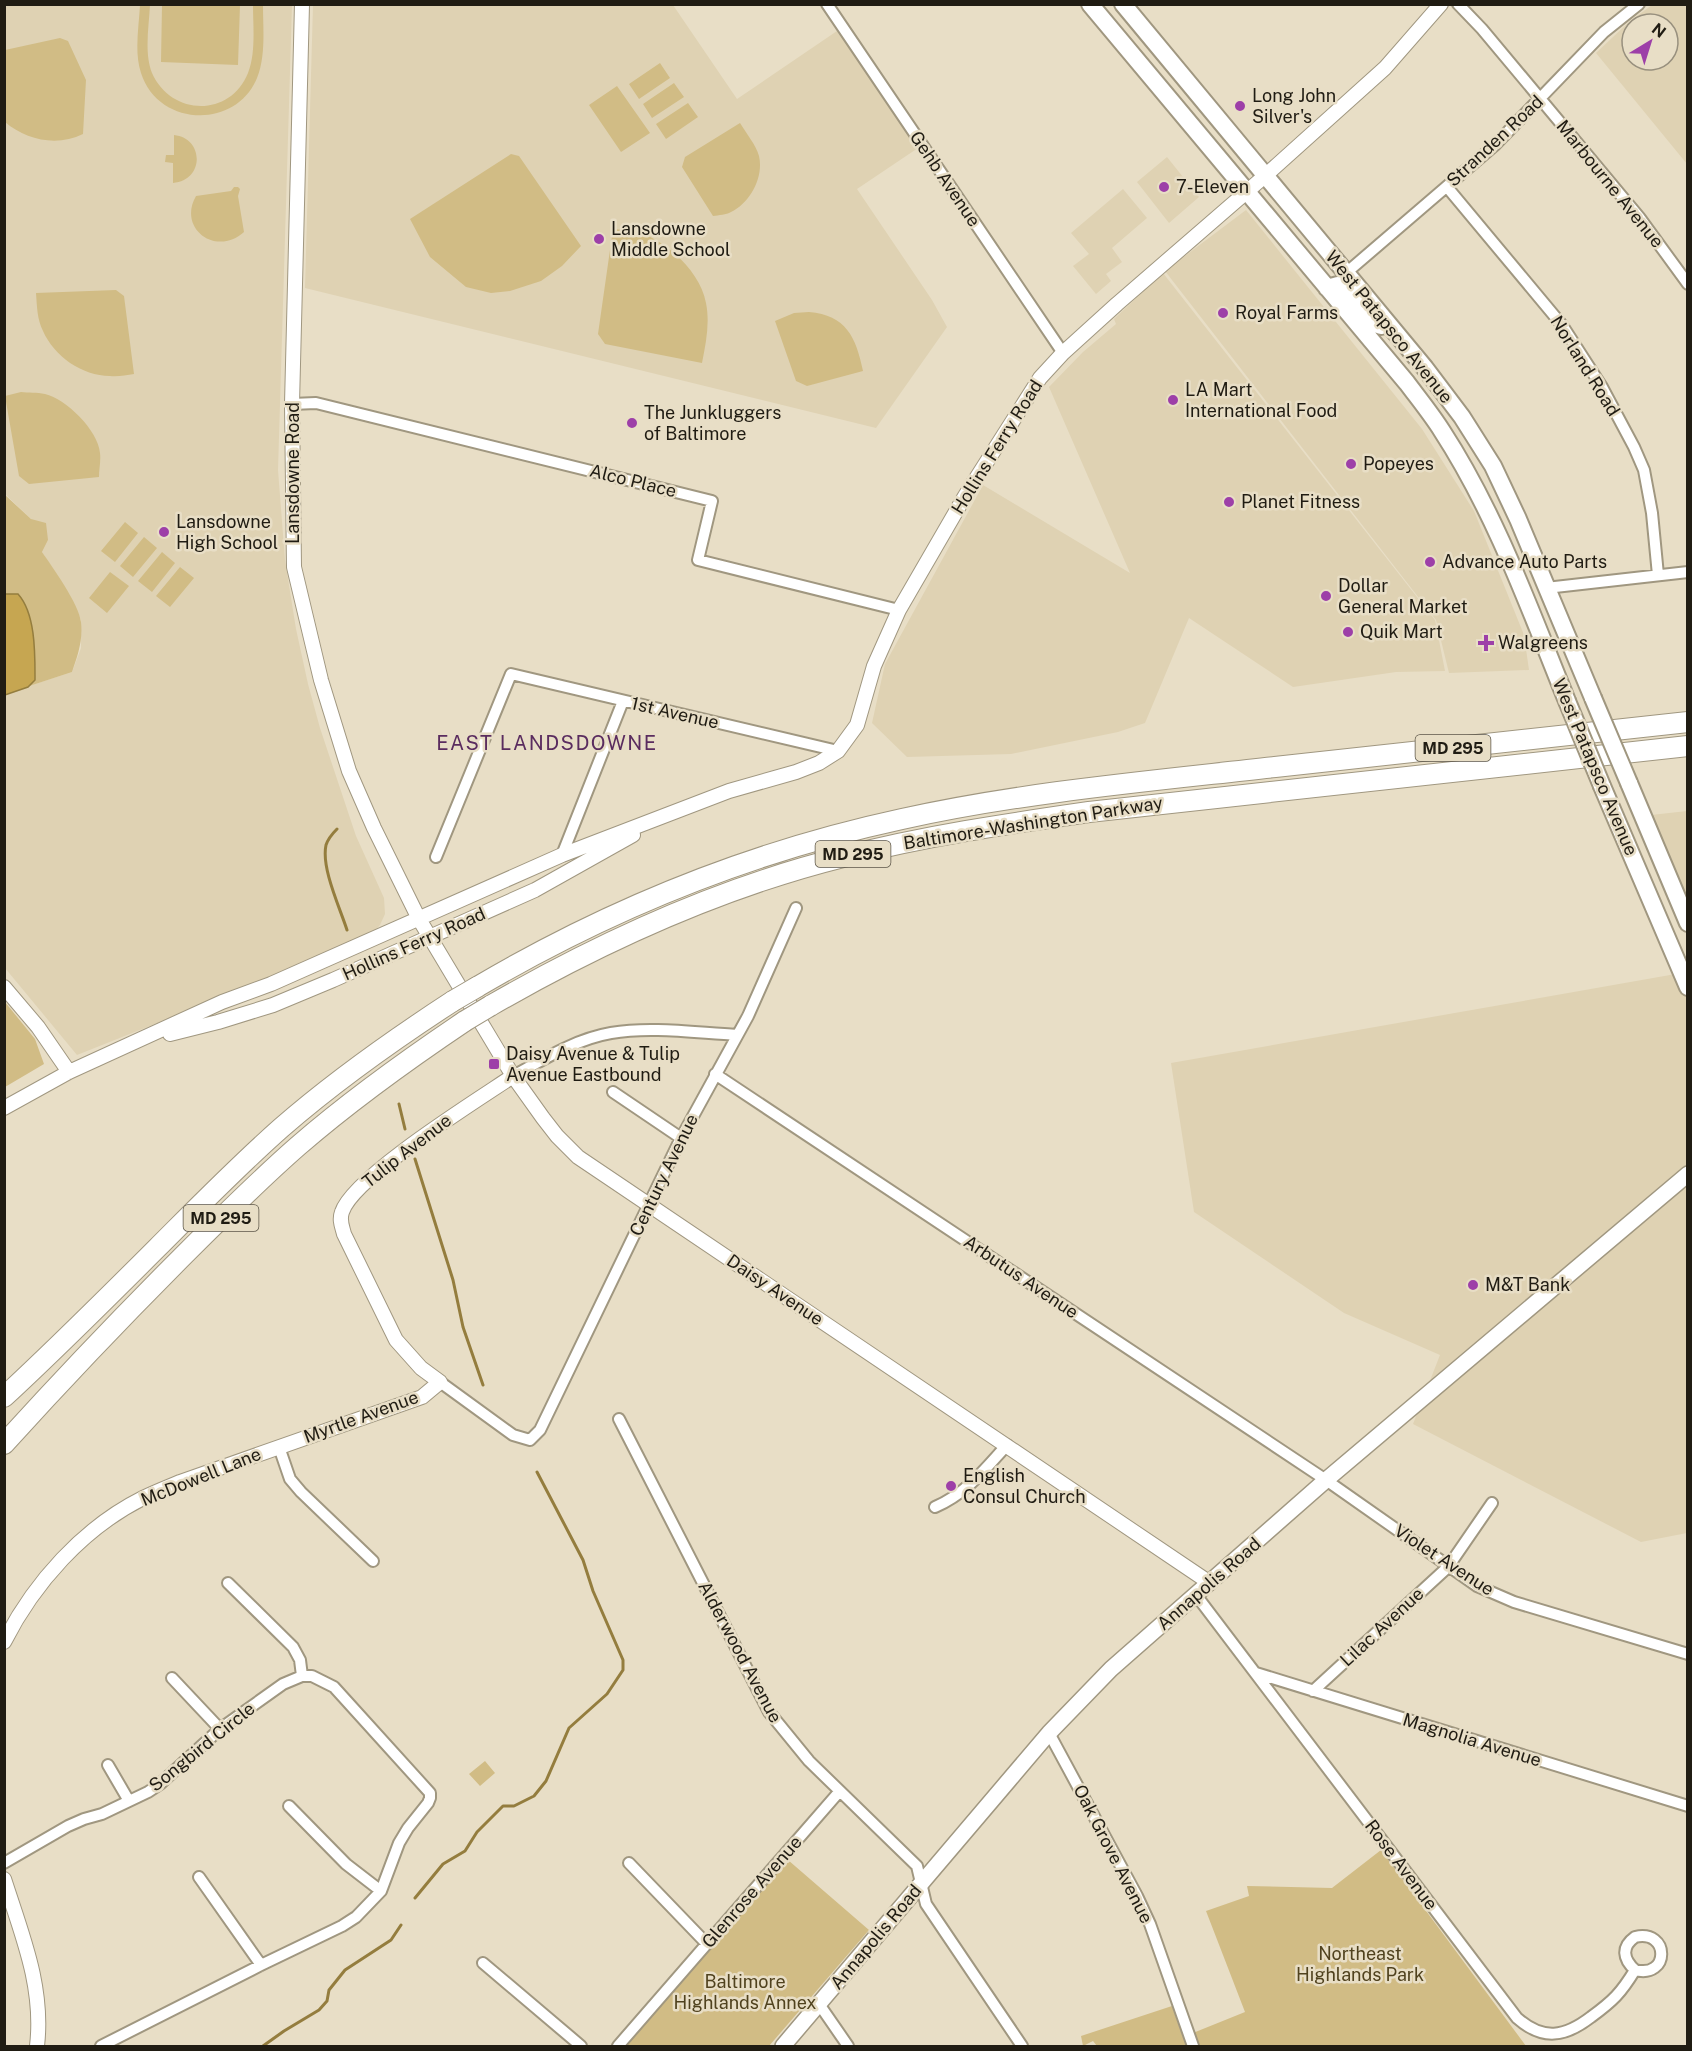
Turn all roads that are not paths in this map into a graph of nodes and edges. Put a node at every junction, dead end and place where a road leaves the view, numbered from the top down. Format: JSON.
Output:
{"nodes":[{"id":1,"x":302,"y":4,"type":"edge"},
{"id":2,"x":827,"y":4,"type":"edge"},
{"id":3,"x":1090,"y":4,"type":"edge"},
{"id":4,"x":1123,"y":4,"type":"edge"},
{"id":5,"x":1441,"y":4,"type":"edge"},
{"id":6,"x":1458,"y":4,"type":"edge"},
{"id":7,"x":1638,"y":4,"type":"edge"},
{"id":8,"x":1540,"y":99,"type":"junction"},
{"id":9,"x":1266,"y":175,"type":"junction"},
{"id":10,"x":1447,"y":187,"type":"junction"},
{"id":11,"x":1247,"y":192,"type":"junction"},
{"id":12,"x":1346,"y":273,"type":"junction"},
{"id":13,"x":1688,"y":284,"type":"edge"},
{"id":14,"x":1327,"y":288,"type":"junction"},
{"id":15,"x":1388,"y":324,"type":"junction"},
{"id":16,"x":1063,"y":353,"type":"junction"},
{"id":17,"x":292,"y":404,"type":"junction"},
{"id":18,"x":1688,"y":572,"type":"edge"},
{"id":19,"x":1658,"y":575,"type":"junction"},
{"id":20,"x":1546,"y":588,"type":"junction"},
{"id":21,"x":1522,"y":591,"type":"junction"},
{"id":22,"x":899,"y":610,"type":"junction"},
{"id":23,"x":1593,"y":699,"type":"junction"},
{"id":24,"x":623,"y":700,"type":"junction"},
{"id":25,"x":1688,"y":722,"type":"edge"},
{"id":26,"x":1688,"y":746,"type":"edge"},
{"id":27,"x":838,"y":751,"type":"junction"},
{"id":28,"x":673,"y":812,"type":"junction"},
{"id":29,"x":562,"y":855,"type":"junction"},
{"id":30,"x":436,"y":857,"type":"dead end"},
{"id":31,"x":796,"y":908,"type":"dead end"},
{"id":32,"x":418,"y":919,"type":"junction"},
{"id":33,"x":1688,"y":922,"type":"edge"},
{"id":34,"x":429,"y":937,"type":"junction"},
{"id":35,"x":4,"y":987,"type":"edge"},
{"id":36,"x":1688,"y":987,"type":"edge"},
{"id":37,"x":737,"y":1035,"type":"junction"},
{"id":38,"x":142,"y":1040,"type":"junction"},
{"id":39,"x":69,"y":1072,"type":"junction"},
{"id":40,"x":715,"y":1074,"type":"junction"},
{"id":41,"x":513,"y":1076,"type":"junction"},
{"id":42,"x":613,"y":1092,"type":"dead end"},
{"id":43,"x":4,"y":1108,"type":"edge"},
{"id":44,"x":681,"y":1138,"type":"junction"},
{"id":45,"x":1688,"y":1174,"type":"edge"},
{"id":46,"x":649,"y":1205,"type":"junction"},
{"id":47,"x":440,"y":1382,"type":"junction"},
{"id":48,"x":4,"y":1397,"type":"edge"},
{"id":49,"x":619,"y":1419,"type":"dead end"},
{"id":50,"x":530,"y":1440,"type":"joint"},
{"id":51,"x":4,"y":1444,"type":"edge"},
{"id":52,"x":1007,"y":1445,"type":"junction"},
{"id":53,"x":279,"y":1447,"type":"junction"},
{"id":54,"x":1326,"y":1480,"type":"junction"},
{"id":55,"x":1492,"y":1503,"type":"dead end"},
{"id":56,"x":935,"y":1507,"type":"dead end"},
{"id":57,"x":373,"y":1560,"type":"dead end"},
{"id":58,"x":1448,"y":1567,"type":"junction"},
{"id":59,"x":228,"y":1583,"type":"dead end"},
{"id":60,"x":1210,"y":1583,"type":"junction"},
{"id":61,"x":1196,"y":1595,"type":"junction"},
{"id":62,"x":4,"y":1642,"type":"edge"},
{"id":63,"x":1688,"y":1654,"type":"edge"},
{"id":64,"x":1256,"y":1673,"type":"junction"},
{"id":65,"x":303,"y":1676,"type":"junction"},
{"id":66,"x":172,"y":1678,"type":"dead end"},
{"id":67,"x":1313,"y":1691,"type":"junction"},
{"id":68,"x":220,"y":1729,"type":"junction"},
{"id":69,"x":1049,"y":1733,"type":"junction"},
{"id":70,"x":108,"y":1765,"type":"dead end"},
{"id":71,"x":839,"y":1792,"type":"junction"},
{"id":72,"x":129,"y":1801,"type":"junction"},
{"id":73,"x":289,"y":1806,"type":"dead end"},
{"id":74,"x":1688,"y":1806,"type":"edge"},
{"id":75,"x":4,"y":1863,"type":"edge"},
{"id":76,"x":629,"y":1863,"type":"dead end"},
{"id":77,"x":199,"y":1876,"type":"dead end"},
{"id":78,"x":4,"y":1879,"type":"edge"},
{"id":79,"x":921,"y":1884,"type":"junction"},
{"id":80,"x":381,"y":1891,"type":"junction"},
{"id":81,"x":9,"y":1906,"type":"edge"},
{"id":82,"x":707,"y":1944,"type":"junction"},
{"id":83,"x":483,"y":1963,"type":"dead end"},
{"id":84,"x":261,"y":1965,"type":"junction"},
{"id":85,"x":1635,"y":1970,"type":"dead end"},
{"id":86,"x":819,"y":2004,"type":"junction"},
{"id":87,"x":37,"y":2046,"type":"edge"},
{"id":88,"x":101,"y":2046,"type":"edge"},
{"id":89,"x":581,"y":2046,"type":"edge"},
{"id":90,"x":618,"y":2046,"type":"edge"},
{"id":91,"x":783,"y":2046,"type":"edge"},
{"id":92,"x":848,"y":2046,"type":"edge"},
{"id":93,"x":1022,"y":2046,"type":"edge"},
{"id":94,"x":1193,"y":2046,"type":"edge"}],
"edges":[{"from":1,"to":17,"type":"street","name":"Lansdowne Road"},
{"from":2,"to":16,"type":"street","name":"Gehb Avenue"},
{"from":3,"to":11,"type":"main road","name":"West Patapsco Avenue"},
{"from":4,"to":9,"type":"main road","name":"West Patapsco Avenue"},
{"from":5,"to":9,"type":"street","name":"Hollins Ferry Road"},
{"from":6,"to":8,"type":"street","name":"Marbourne Avenue"},
{"from":7,"to":8,"type":"street","name":"Stranden Road"},
{"from":8,"to":10,"type":"street","name":"Stranden Road"},
{"from":8,"to":13,"type":"street","name":"Marbourne Avenue"},
{"from":9,"to":11,"type":"street","name":"Hollins Ferry Road"},
{"from":9,"to":12,"type":"main road","name":"West Patapsco Avenue"},
{"from":10,"to":12,"type":"street","name":"Stranden Road"},
{"from":10,"to":19,"type":"street","name":"Norland Road"},
{"from":11,"to":14,"type":"main road","name":"West Patapsco Avenue"},
{"from":11,"to":16,"type":"street","name":"Hollins Ferry Road"},
{"from":12,"to":15,"type":"main road","name":"West Patapsco Avenue"},
{"from":14,"to":15,"type":"main road"},
{"from":14,"to":21,"type":"main road","name":"West Patapsco Avenue"},
{"from":15,"to":20,"type":"main road","name":"West Patapsco Avenue"},
{"from":16,"to":22,"type":"street","name":"Hollins Ferry Road"},
{"from":17,"to":22,"type":"street","name":"Alco Place"},
{"from":17,"to":32,"type":"street","name":"Lansdowne Road"},
{"from":18,"to":19,"type":"street"},
{"from":19,"to":20,"type":"street"},
{"from":20,"to":23,"type":"main road","name":"West Patapsco Avenue"},
{"from":21,"to":23,"type":"main road"},
{"from":21,"to":36,"type":"main road","name":"West Patapsco Avenue","bridge":true},
{"from":22,"to":27,"type":"street","name":"Hollins Ferry Road"},
{"from":23,"to":33,"type":"main road","name":"West Patapsco Avenue","bridge":true},
{"from":24,"to":27,"type":"street","name":"1st Avenue"},
{"from":24,"to":29,"type":"street"},
{"from":24,"to":30,"type":"street","name":"1st Avenue"},
{"from":25,"to":48,"type":"highway","name":"Baltimore-Washington Parkway","number":"MD 295","bridge":true},
{"from":26,"to":51,"type":"highway","name":"Baltimore-Washington Parkway","number":"MD 295","bridge":true},
{"from":27,"to":28,"type":"street","name":"Hollins Ferry Road"},
{"from":28,"to":29,"type":"street","name":"Hollins Ferry Road"},
{"from":28,"to":34,"type":"street","name":"Hollins Ferry Road"},
{"from":29,"to":32,"type":"street","name":"Hollins Ferry Road"},
{"from":31,"to":37,"type":"street","name":"Century Avenue"},
{"from":32,"to":34,"type":"street","name":"Daisy Avenue"},
{"from":32,"to":38,"type":"street","name":"Hollins Ferry Road"},
{"from":34,"to":38,"type":"street","name":"Hollins Ferry Road"},
{"from":34,"to":41,"type":"street","name":"Daisy Avenue"},
{"from":35,"to":39,"type":"street"},
{"from":37,"to":40,"type":"street","name":"Century Avenue"},
{"from":37,"to":41,"type":"street","name":"Tulip Avenue"},
{"from":38,"to":39,"type":"street","name":"Hollins Ferry Road"},
{"from":39,"to":43,"type":"street","name":"Hollins Ferry Road"},
{"from":40,"to":44,"type":"street","name":"Century Avenue"},
{"from":40,"to":54,"type":"street","name":"Arbutus Avenue"},
{"from":41,"to":46,"type":"street","name":"Daisy Avenue"},
{"from":41,"to":47,"type":"street","name":"Tulip Avenue"},
{"from":42,"to":44,"type":"street"},
{"from":44,"to":46,"type":"street","name":"Century Avenue"},
{"from":45,"to":54,"type":"main road","name":"Annapolis Road"},
{"from":46,"to":50,"type":"street","name":"Century Avenue"},
{"from":46,"to":52,"type":"street","name":"Daisy Avenue"},
{"from":47,"to":50,"type":"street","name":"Tulip Avenue"},
{"from":47,"to":53,"type":"street","name":"Myrtle Avenue"},
{"from":49,"to":71,"type":"street","name":"Alderwood Avenue"},
{"from":52,"to":56,"type":"street"},
{"from":52,"to":60,"type":"street","name":"Daisy Avenue"},
{"from":53,"to":57,"type":"street"},
{"from":53,"to":62,"type":"street","name":"McDowell Lane"},
{"from":54,"to":58,"type":"street","name":"Violet Avenue"},
{"from":54,"to":60,"type":"main road","name":"Annapolis Road"},
{"from":55,"to":58,"type":"street","name":"Lilac Avenue"},
{"from":58,"to":63,"type":"street","name":"Violet Avenue"},
{"from":58,"to":67,"type":"street","name":"Lilac Avenue"},
{"from":59,"to":65,"type":"street"},
{"from":60,"to":61,"type":"main road","name":"Annapolis Road"},
{"from":61,"to":64,"type":"street","name":"Rose Avenue"},
{"from":61,"to":69,"type":"main road","name":"Annapolis Road"},
{"from":64,"to":67,"type":"street","name":"Magnolia Avenue"},
{"from":64,"to":85,"type":"street","name":"Rose Avenue"},
{"from":65,"to":68,"type":"street","name":"Songbird Circle"},
{"from":65,"to":80,"type":"street"},
{"from":66,"to":68,"type":"street"},
{"from":67,"to":74,"type":"street","name":"Magnolia Avenue"},
{"from":68,"to":72,"type":"street","name":"Songbird Circle"},
{"from":69,"to":79,"type":"main road","name":"Annapolis Road"},
{"from":69,"to":94,"type":"street","name":"Oak Grove Avenue"},
{"from":70,"to":72,"type":"street"},
{"from":71,"to":79,"type":"street","name":"Alderwood Avenue"},
{"from":71,"to":82,"type":"street","name":"Glenrose Avenue"},
{"from":72,"to":75,"type":"street","name":"Songbird Circle"},
{"from":73,"to":80,"type":"street"},
{"from":76,"to":82,"type":"street"},
{"from":77,"to":84,"type":"street"},
{"from":78,"to":81,"type":"street"},
{"from":79,"to":86,"type":"main road","name":"Annapolis Road"},
{"from":79,"to":93,"type":"street","name":"Alderwood Avenue"},
{"from":80,"to":84,"type":"street"},
{"from":81,"to":87,"type":"street"},
{"from":82,"to":90,"type":"street","name":"Glenrose Avenue"},
{"from":83,"to":89,"type":"street"},
{"from":84,"to":88,"type":"street"},
{"from":86,"to":91,"type":"main road","name":"Annapolis Road"},
{"from":86,"to":92,"type":"street"}]}
